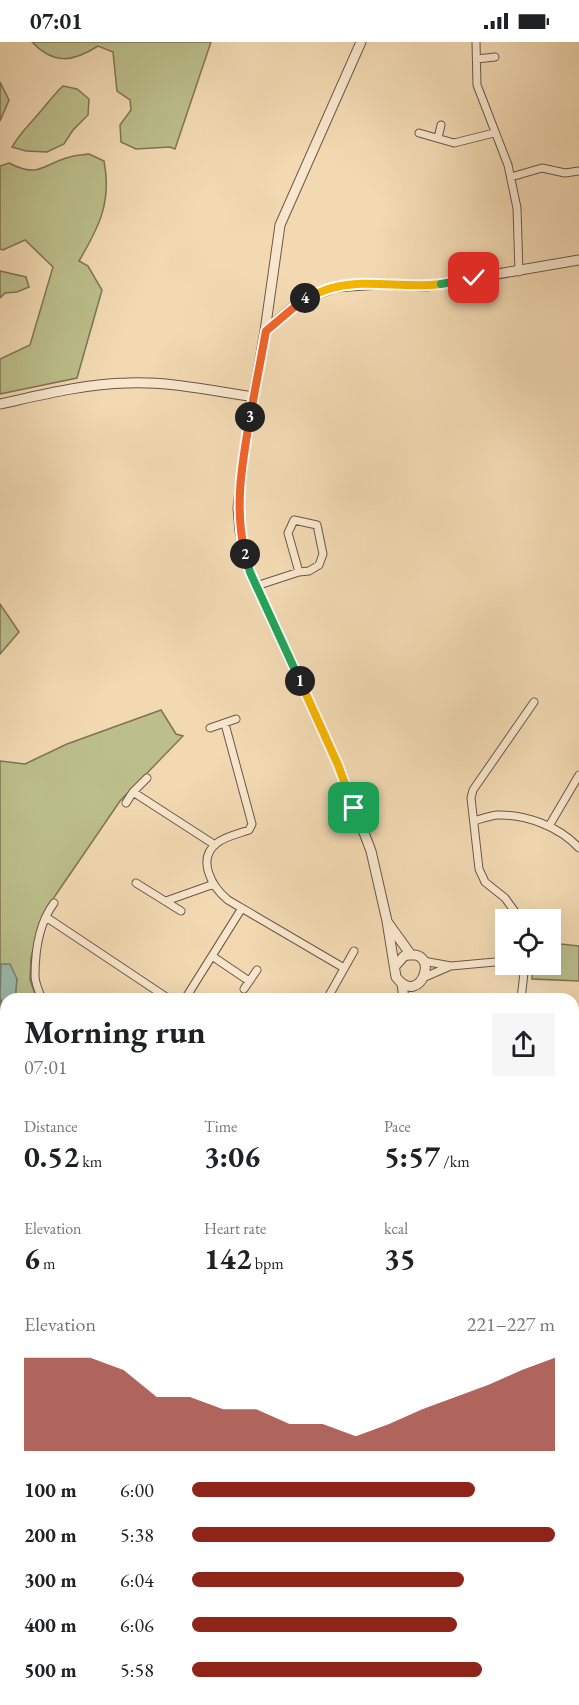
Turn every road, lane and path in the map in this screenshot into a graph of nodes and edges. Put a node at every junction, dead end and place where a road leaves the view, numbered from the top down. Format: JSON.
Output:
{"nodes":[{"id":1,"x":362,"y":42,"type":"edge"},
{"id":2,"x":476,"y":42,"type":"edge"},
{"id":3,"x":495,"y":57,"type":"dead end"},
{"id":4,"x":477,"y":59,"type":"junction"},
{"id":5,"x":441,"y":125,"type":"dead end"},
{"id":6,"x":419,"y":133,"type":"dead end"},
{"id":7,"x":494,"y":133,"type":"junction"},
{"id":8,"x":438,"y":138,"type":"junction"},
{"id":9,"x":579,"y":171,"type":"edge"},
{"id":10,"x":511,"y":177,"type":"junction"},
{"id":11,"x":579,"y":260,"type":"edge"},
{"id":12,"x":519,"y":272,"type":"junction"},
{"id":13,"x":266,"y":331,"type":"junction"},
{"id":14,"x":254,"y":397,"type":"junction"},
{"id":15,"x":0,"y":404,"type":"edge"},
{"id":16,"x":299,"y":572,"type":"junction"},
{"id":17,"x":256,"y":586,"type":"junction"},
{"id":18,"x":534,"y":702,"type":"dead end"},
{"id":19,"x":236,"y":719,"type":"dead end"},
{"id":20,"x":225,"y":724,"type":"junction"},
{"id":21,"x":210,"y":728,"type":"dead end"},
{"id":22,"x":579,"y":775,"type":"edge"},
{"id":23,"x":147,"y":778,"type":"dead end"},
{"id":24,"x":133,"y":792,"type":"junction"},
{"id":25,"x":126,"y":803,"type":"dead end"},
{"id":26,"x":474,"y":821,"type":"junction"},
{"id":27,"x":549,"y":826,"type":"junction"},
{"id":28,"x":215,"y":845,"type":"junction"},
{"id":29,"x":579,"y":848,"type":"edge"},
{"id":30,"x":136,"y":883,"type":"dead end"},
{"id":31,"x":214,"y":884,"type":"junction"},
{"id":32,"x":166,"y":902,"type":"junction"},
{"id":33,"x":54,"y":903,"type":"dead end"},
{"id":34,"x":242,"y":908,"type":"junction"},
{"id":35,"x":513,"y":909,"type":"edge"},
{"id":36,"x":181,"y":911,"type":"dead end"},
{"id":37,"x":46,"y":917,"type":"junction"},
{"id":38,"x":387,"y":921,"type":"junction"},
{"id":39,"x":354,"y":951,"type":"dead end"},
{"id":40,"x":411,"y":955,"type":"junction"},
{"id":41,"x":212,"y":956,"type":"junction"},
{"id":42,"x":423,"y":961,"type":"junction"},
{"id":43,"x":495,"y":962,"type":"edge"},
{"id":44,"x":396,"y":965,"type":"junction"},
{"id":45,"x":451,"y":966,"type":"junction"},
{"id":46,"x":344,"y":968,"type":"junction"},
{"id":47,"x":257,"y":970,"type":"dead end"},
{"id":48,"x":524,"y":975,"type":"edge"},
{"id":49,"x":425,"y":977,"type":"junction"},
{"id":50,"x":249,"y":981,"type":"junction"},
{"id":51,"x":402,"y":984,"type":"junction"},
{"id":52,"x":416,"y":985,"type":"junction"},
{"id":53,"x":244,"y":989,"type":"dead end"},
{"id":54,"x":40,"y":993,"type":"edge"},
{"id":55,"x":160,"y":993,"type":"edge"},
{"id":56,"x":189,"y":993,"type":"edge"},
{"id":57,"x":330,"y":993,"type":"edge"},
{"id":58,"x":403,"y":993,"type":"edge"},
{"id":59,"x":413,"y":993,"type":"edge"},
{"id":60,"x":522,"y":993,"type":"edge"}],
"edges":[{"from":1,"to":13,"type":"street"},
{"from":2,"to":4,"type":"street"},
{"from":3,"to":4,"type":"street"},
{"from":4,"to":7,"type":"street"},
{"from":5,"to":8,"type":"street"},
{"from":6,"to":8,"type":"street"},
{"from":7,"to":8,"type":"street"},
{"from":7,"to":10,"type":"street"},
{"from":9,"to":10,"type":"street"},
{"from":10,"to":12,"type":"street"},
{"from":11,"to":12,"type":"street"},
{"from":12,"to":13,"type":"street"},
{"from":13,"to":14,"type":"street"},
{"from":14,"to":15,"type":"street"},
{"from":14,"to":17,"type":"street"},
{"from":16,"to":16,"type":"street"},
{"from":16,"to":17,"type":"street"},
{"from":17,"to":38,"type":"street"},
{"from":18,"to":26,"type":"street"},
{"from":19,"to":20,"type":"street"},
{"from":20,"to":21,"type":"street"},
{"from":20,"to":28,"type":"street"},
{"from":22,"to":27,"type":"street"},
{"from":23,"to":24,"type":"street"},
{"from":24,"to":25,"type":"street"},
{"from":24,"to":28,"type":"street"},
{"from":26,"to":27,"type":"street"},
{"from":26,"to":35,"type":"street"},
{"from":27,"to":29,"type":"street"},
{"from":28,"to":31,"type":"street"},
{"from":30,"to":32,"type":"street"},
{"from":31,"to":32,"type":"street"},
{"from":31,"to":34,"type":"street"},
{"from":32,"to":36,"type":"street"},
{"from":33,"to":37,"type":"street"},
{"from":34,"to":41,"type":"street"},
{"from":34,"to":46,"type":"street"},
{"from":37,"to":54,"type":"street"},
{"from":37,"to":55,"type":"street"},
{"from":38,"to":40,"type":"street"},
{"from":38,"to":44,"type":"street"},
{"from":39,"to":46,"type":"street"},
{"from":40,"to":42,"type":"street"},
{"from":40,"to":44,"type":"street"},
{"from":41,"to":50,"type":"street"},
{"from":41,"to":56,"type":"street"},
{"from":42,"to":45,"type":"street"},
{"from":42,"to":49,"type":"street"},
{"from":43,"to":45,"type":"street"},
{"from":44,"to":51,"type":"street"},
{"from":45,"to":49,"type":"street"},
{"from":46,"to":57,"type":"street"},
{"from":47,"to":50,"type":"street"},
{"from":48,"to":60,"type":"street"},
{"from":49,"to":52,"type":"street"},
{"from":50,"to":53,"type":"street"},
{"from":51,"to":52,"type":"street"},
{"from":51,"to":58,"type":"street"},
{"from":52,"to":59,"type":"street"}]}
